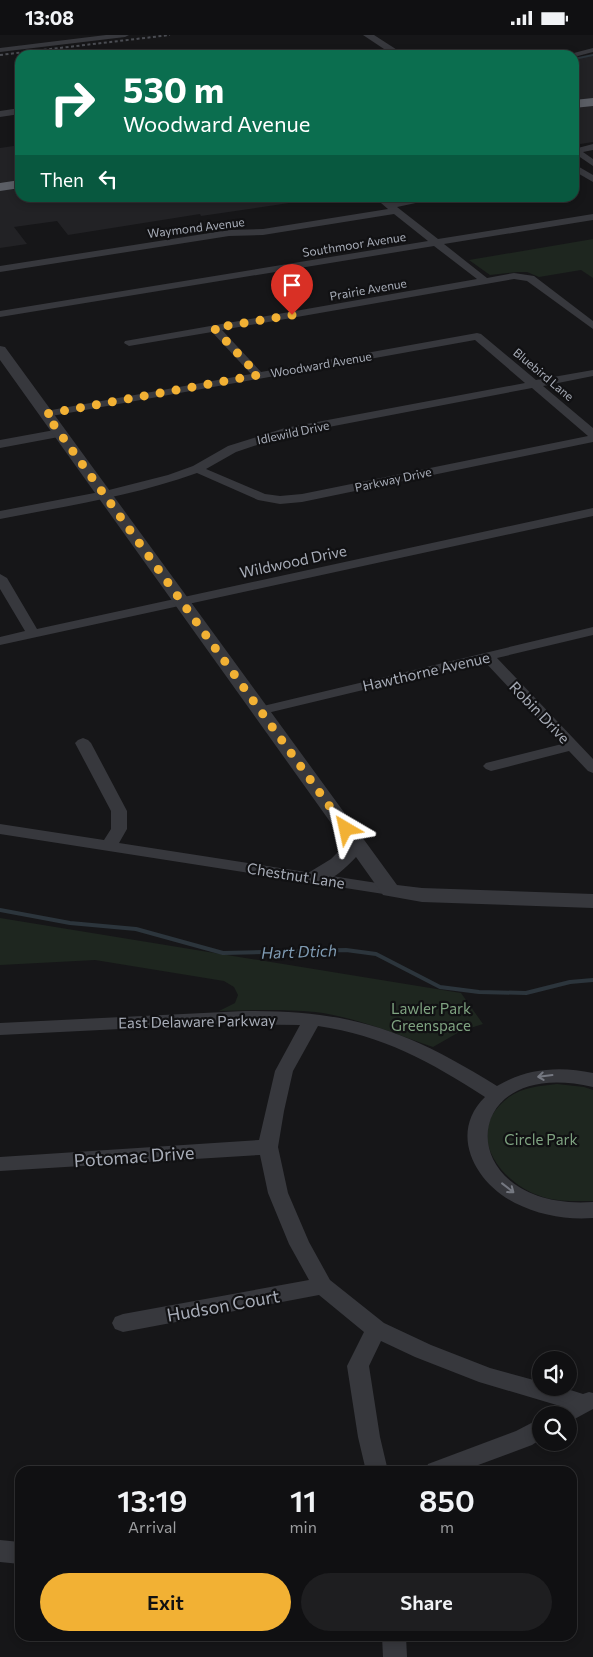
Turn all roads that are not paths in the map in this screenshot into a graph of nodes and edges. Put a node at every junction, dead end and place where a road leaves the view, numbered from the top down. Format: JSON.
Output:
{"nodes":[{"id":1,"x":125,"y":35,"type":"edge"},
{"id":2,"x":368,"y":35,"type":"edge"},
{"id":3,"x":77,"y":38,"type":"edge"},
{"id":4,"x":0,"y":50,"type":"edge"},
{"id":5,"x":392,"y":50,"type":"edge"},
{"id":6,"x":593,"y":50,"type":"edge"},
{"id":7,"x":579,"y":53,"type":"edge"},
{"id":8,"x":593,"y":102,"type":"edge"},
{"id":9,"x":579,"y":104,"type":"edge"},
{"id":10,"x":15,"y":112,"type":"edge"},
{"id":11,"x":0,"y":114,"type":"edge"},
{"id":12,"x":593,"y":147,"type":"edge"},
{"id":13,"x":579,"y":150,"type":"edge"},
{"id":14,"x":579,"y":154,"type":"edge"},
{"id":15,"x":593,"y":163,"type":"edge"},
{"id":16,"x":579,"y":170,"type":"edge"},
{"id":17,"x":591,"y":176,"type":"edge"},
{"id":18,"x":15,"y":185,"type":"edge"},
{"id":19,"x":0,"y":187,"type":"edge"},
{"id":20,"x":384,"y":202,"type":"edge"},
{"id":21,"x":418,"y":202,"type":"edge"},
{"id":22,"x":392,"y":208,"type":"junction"},
{"id":23,"x":593,"y":217,"type":"edge"},
{"id":24,"x":436,"y":243,"type":"junction"},
{"id":25,"x":0,"y":269,"type":"edge"},
{"id":26,"x":485,"y":281,"type":"junction"},
{"id":27,"x":0,"y":314,"type":"edge"},
{"id":28,"x":593,"y":327,"type":"edge"},
{"id":29,"x":214,"y":328,"type":"junction"},
{"id":30,"x":477,"y":336,"type":"joint"},
{"id":31,"x":129,"y":343,"type":"dead end"},
{"id":32,"x":0,"y":350,"type":"edge"},
{"id":33,"x":593,"y":373,"type":"edge"},
{"id":34,"x":258,"y":375,"type":"junction"},
{"id":35,"x":534,"y":384,"type":"junction"},
{"id":36,"x":46,"y":414,"type":"junction"},
{"id":37,"x":60,"y":433,"type":"junction"},
{"id":38,"x":593,"y":436,"type":"edge"},
{"id":39,"x":0,"y":444,"type":"edge"},
{"id":40,"x":197,"y":469,"type":"junction"},
{"id":41,"x":105,"y":495,"type":"junction"},
{"id":42,"x":593,"y":512,"type":"edge"},
{"id":43,"x":0,"y":515,"type":"edge"},
{"id":44,"x":0,"y":578,"type":"edge"},
{"id":45,"x":182,"y":602,"type":"junction"},
{"id":46,"x":593,"y":631,"type":"edge"},
{"id":47,"x":33,"y":634,"type":"junction"},
{"id":48,"x":0,"y":641,"type":"edge"},
{"id":49,"x":487,"y":656,"type":"junction"},
{"id":50,"x":259,"y":711,"type":"junction"},
{"id":51,"x":83,"y":743,"type":"dead end"},
{"id":52,"x":572,"y":746,"type":"junction"},
{"id":53,"x":491,"y":766,"type":"dead end"},
{"id":54,"x":593,"y":768,"type":"edge"},
{"id":55,"x":0,"y":829,"type":"edge"},
{"id":56,"x":357,"y":844,"type":"junction"},
{"id":57,"x":109,"y":846,"type":"junction"},
{"id":58,"x":315,"y":878,"type":"junction"},
{"id":59,"x":390,"y":889,"type":"junction"},
{"id":60,"x":593,"y":901,"type":"edge"},
{"id":61,"x":312,"y":1020,"type":"junction"},
{"id":62,"x":0,"y":1029,"type":"edge"},
{"id":63,"x":593,"y":1080,"type":"edge"},
{"id":64,"x":497,"y":1095,"type":"junction"},
{"id":65,"x":268,"y":1147,"type":"junction"},
{"id":66,"x":0,"y":1164,"type":"edge"},
{"id":67,"x":593,"y":1210,"type":"edge"},
{"id":68,"x":323,"y":1286,"type":"junction"},
{"id":69,"x":123,"y":1323,"type":"dead end"},
{"id":70,"x":376,"y":1329,"type":"junction"},
{"id":71,"x":588,"y":1401,"type":"edge"},
{"id":72,"x":577,"y":1407,"type":"edge"},
{"id":73,"x":532,"y":1433,"type":"edge"},
{"id":74,"x":376,"y":1466,"type":"edge"},
{"id":75,"x":449,"y":1466,"type":"edge"},
{"id":76,"x":0,"y":1551,"type":"edge"},
{"id":77,"x":15,"y":1552,"type":"edge"},
{"id":78,"x":394,"y":1641,"type":"edge"},
{"id":79,"x":395,"y":1657,"type":"edge"}],
"edges":[{"from":1,"to":3,"type":"street"},
{"from":2,"to":5,"type":"street"},
{"from":3,"to":4,"type":"street"},
{"from":6,"to":7,"type":"street"},
{"from":8,"to":9,"type":"highway"},
{"from":10,"to":11,"type":"street"},
{"from":12,"to":13,"type":"street"},
{"from":14,"to":15,"type":"street"},
{"from":16,"to":17,"type":"street"},
{"from":18,"to":19,"type":"highway"},
{"from":20,"to":22,"type":"street"},
{"from":21,"to":22,"type":"street","name":"Waymond Avenue"},
{"from":22,"to":24,"type":"street"},
{"from":22,"to":25,"type":"street","name":"Waymond Avenue"},
{"from":23,"to":24,"type":"street","name":"Southmoor Avenue"},
{"from":24,"to":26,"type":"street"},
{"from":24,"to":27,"type":"street","name":"Southmoor Avenue"},
{"from":26,"to":28,"type":"street","name":"Prairie Avenue"},
{"from":26,"to":29,"type":"street","name":"Prairie Avenue"},
{"from":29,"to":31,"type":"street","name":"Prairie Avenue"},
{"from":29,"to":34,"type":"street"},
{"from":30,"to":34,"type":"street","name":"Woodward Avenue"},
{"from":30,"to":35,"type":"street","name":"Bluebird Lane"},
{"from":32,"to":36,"type":"street"},
{"from":33,"to":35,"type":"street","name":"Idlewild Drive"},
{"from":34,"to":36,"type":"street","name":"Woodward Avenue"},
{"from":35,"to":38,"type":"street","name":"Bluebird Lane"},
{"from":35,"to":40,"type":"street","name":"Idlewild Drive"},
{"from":36,"to":37,"type":"street"},
{"from":37,"to":39,"type":"street"},
{"from":37,"to":41,"type":"street"},
{"from":38,"to":40,"type":"street","name":"Parkway Drive"},
{"from":40,"to":41,"type":"street","name":"Idlewild Drive"},
{"from":41,"to":43,"type":"street","name":"Idlewild Drive"},
{"from":41,"to":45,"type":"street"},
{"from":42,"to":45,"type":"street","name":"Wildwood Drive"},
{"from":44,"to":47,"type":"street"},
{"from":45,"to":47,"type":"street","name":"Wildwood Drive"},
{"from":45,"to":50,"type":"street"},
{"from":46,"to":49,"type":"street","name":"Hawthorne Avenue"},
{"from":47,"to":48,"type":"street","name":"Wildwood Drive"},
{"from":49,"to":50,"type":"street","name":"Hawthorne Avenue"},
{"from":49,"to":52,"type":"street","name":"Robin Drive"},
{"from":50,"to":56,"type":"street"},
{"from":51,"to":57,"type":"street"},
{"from":52,"to":53,"type":"street"},
{"from":52,"to":54,"type":"street","name":"Robin Drive"},
{"from":55,"to":57,"type":"street","name":"Chestnut Lane"},
{"from":56,"to":58,"type":"street"},
{"from":56,"to":59,"type":"street"},
{"from":57,"to":58,"type":"street","name":"Chestnut Lane"},
{"from":58,"to":59,"type":"street","name":"Chestnut Lane"},
{"from":59,"to":60,"type":"street","name":"Chestnut Lane"},
{"from":61,"to":62,"type":"street","name":"East Delaware Parkway"},
{"from":61,"to":64,"type":"street","name":"East Delaware Parkway"},
{"from":61,"to":65,"type":"street"},
{"from":63,"to":64,"type":"street","one_way":true},
{"from":64,"to":67,"type":"street","one_way":true},
{"from":65,"to":66,"type":"street","name":"Potomac Drive"},
{"from":65,"to":68,"type":"street"},
{"from":68,"to":69,"type":"street","name":"Hudson Court"},
{"from":68,"to":70,"type":"street"},
{"from":70,"to":71,"type":"street"},
{"from":70,"to":74,"type":"street"},
{"from":71,"to":72,"type":"street"},
{"from":73,"to":75,"type":"street"},
{"from":76,"to":77,"type":"street"},
{"from":78,"to":79,"type":"street"}]}
